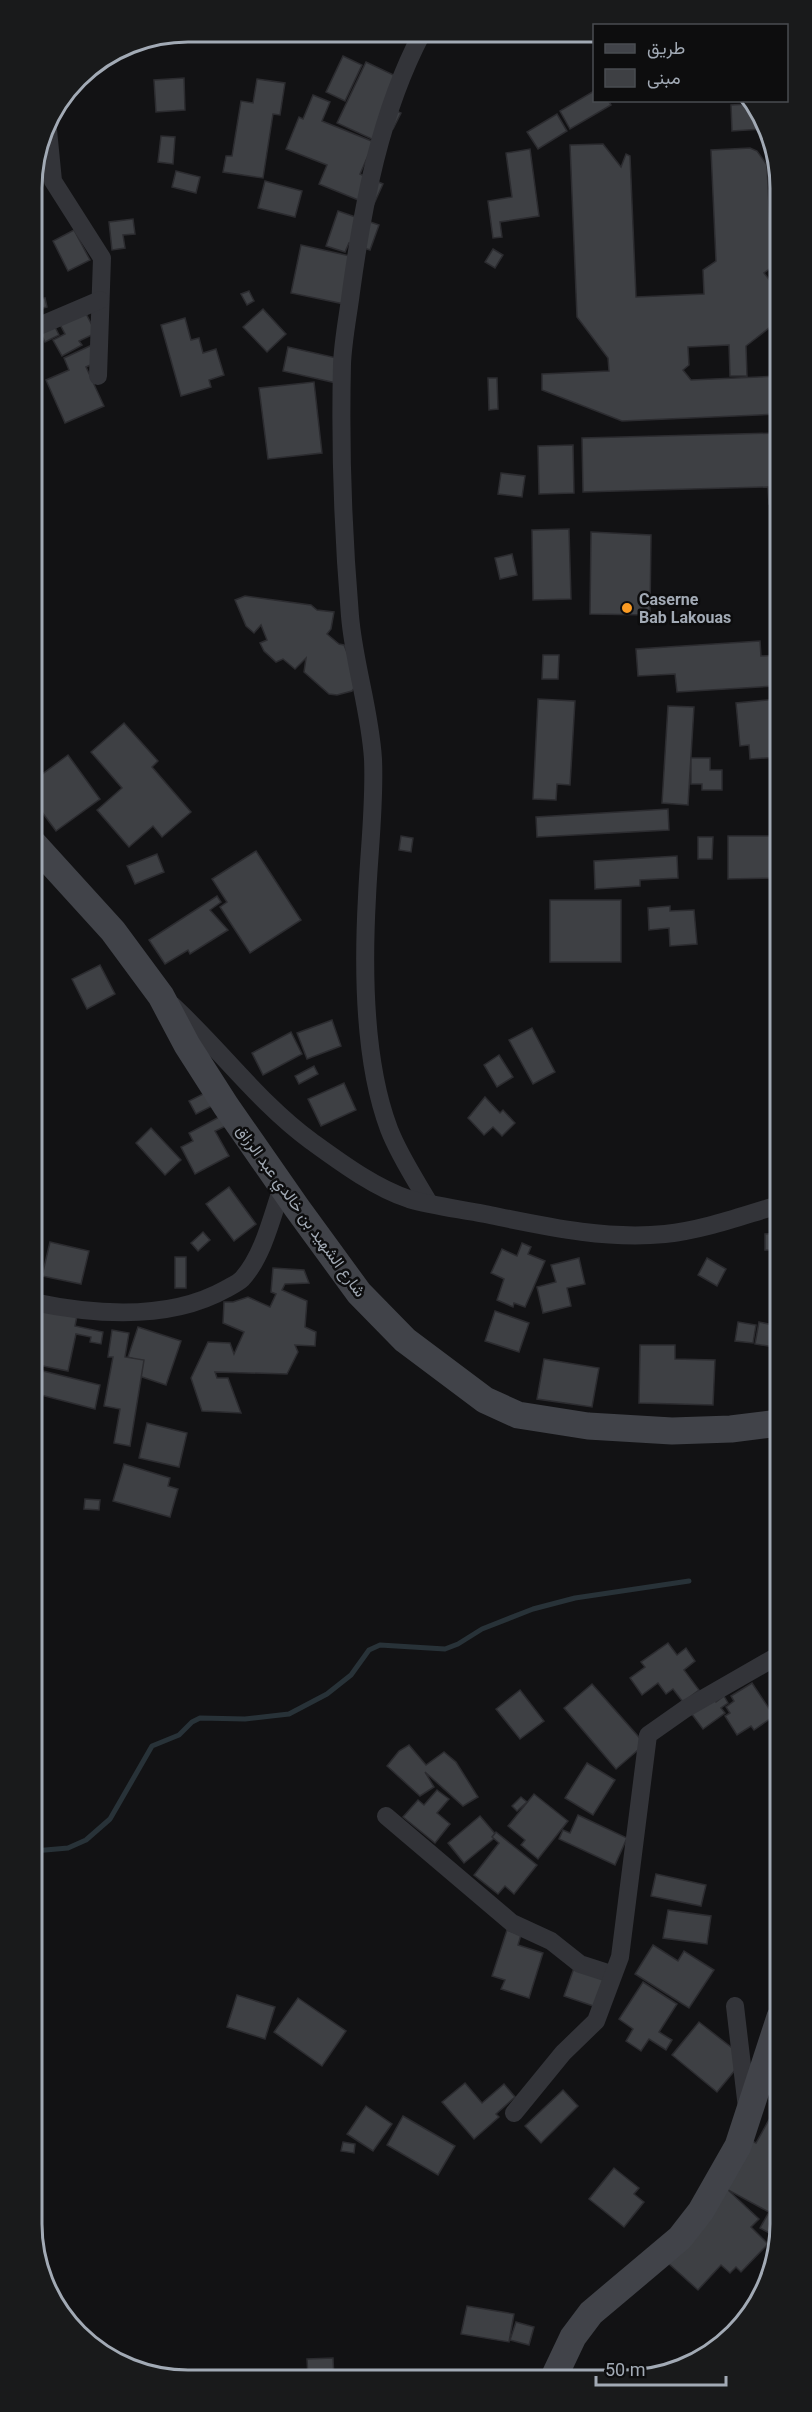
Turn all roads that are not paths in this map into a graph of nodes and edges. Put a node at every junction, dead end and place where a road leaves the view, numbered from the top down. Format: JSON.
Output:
{"nodes":[{"id":1,"x":419,"y":42,"type":"edge"},
{"id":2,"x":49,"y":143,"type":"edge"},
{"id":3,"x":100,"y":300,"type":"junction"},
{"id":4,"x":42,"y":325,"type":"edge"},
{"id":5,"x":98,"y":376,"type":"dead end"},
{"id":6,"x":42,"y":853,"type":"edge"},
{"id":7,"x":161,"y":996,"type":"junction"},
{"id":8,"x":282,"y":1187,"type":"junction"},
{"id":9,"x":429,"y":1203,"type":"junction"},
{"id":10,"x":770,"y":1208,"type":"edge"},
{"id":11,"x":42,"y":1304,"type":"edge"},
{"id":12,"x":770,"y":1424,"type":"edge"},
{"id":13,"x":770,"y":1660,"type":"edge"},
{"id":14,"x":386,"y":1816,"type":"dead end"},
{"id":15,"x":611,"y":1974,"type":"junction"},
{"id":16,"x":735,"y":2006,"type":"dead end"},
{"id":17,"x":770,"y":2047,"type":"edge"},
{"id":18,"x":514,"y":2113,"type":"dead end"},
{"id":19,"x":747,"y":2115,"type":"junction"},
{"id":20,"x":558,"y":2370,"type":"edge"}],
"edges":[{"from":1,"to":9,"type":"street"},
{"from":2,"to":3,"type":"street"},
{"from":3,"to":4,"type":"street"},
{"from":3,"to":5,"type":"street"},
{"from":6,"to":7,"type":"main road","name":"شارع الشهيد بن خالدي عبد الرزاق"},
{"from":7,"to":8,"type":"main road","name":"شارع الشهيد بن خالدي عبد الرزاق"},
{"from":7,"to":9,"type":"street"},
{"from":8,"to":11,"type":"street"},
{"from":8,"to":12,"type":"main road","name":"شارع الشهيد بن خالدي عبد الرزاق"},
{"from":9,"to":10,"type":"street"},
{"from":13,"to":15,"type":"street"},
{"from":14,"to":15,"type":"street"},
{"from":15,"to":18,"type":"street"},
{"from":16,"to":19,"type":"street"},
{"from":17,"to":19,"type":"main road"},
{"from":19,"to":20,"type":"main road"}]}
